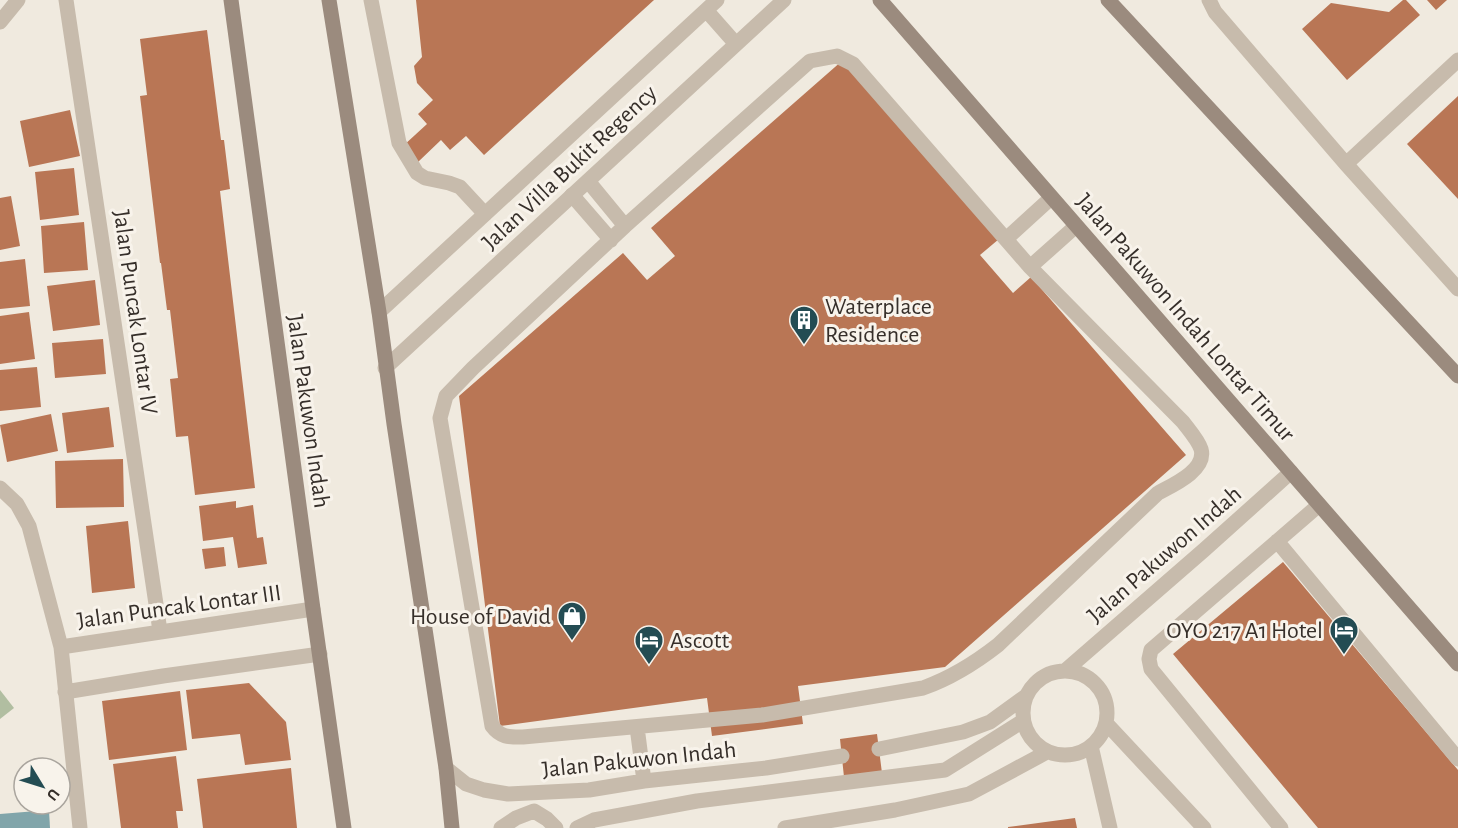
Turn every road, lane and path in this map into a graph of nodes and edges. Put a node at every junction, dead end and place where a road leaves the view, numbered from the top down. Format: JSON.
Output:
{"nodes":[{"id":1,"x":18,"y":0,"type":"edge"},
{"id":2,"x":66,"y":0,"type":"edge"},
{"id":3,"x":231,"y":0,"type":"edge"},
{"id":4,"x":329,"y":0,"type":"edge"},
{"id":5,"x":371,"y":0,"type":"edge"},
{"id":6,"x":784,"y":0,"type":"edge"},
{"id":7,"x":880,"y":0,"type":"edge"},
{"id":8,"x":1108,"y":0,"type":"edge"},
{"id":9,"x":1209,"y":0,"type":"edge"},
{"id":10,"x":711,"y":5,"type":"edge"},
{"id":11,"x":0,"y":22,"type":"edge"},
{"id":12,"x":736,"y":44,"type":"junction"},
{"id":13,"x":1458,"y":60,"type":"edge"},
{"id":14,"x":1346,"y":164,"type":"junction"},
{"id":15,"x":588,"y":181,"type":"junction"},
{"id":16,"x":572,"y":195,"type":"junction"},
{"id":17,"x":1051,"y":198,"type":"junction"},
{"id":18,"x":485,"y":214,"type":"junction"},
{"id":19,"x":1076,"y":225,"type":"junction"},
{"id":20,"x":625,"y":226,"type":"junction"},
{"id":21,"x":1006,"y":239,"type":"junction"},
{"id":22,"x":610,"y":240,"type":"junction"},
{"id":23,"x":1030,"y":267,"type":"junction"},
{"id":24,"x":1458,"y":290,"type":"edge"},
{"id":25,"x":380,"y":312,"type":"junction"},
{"id":26,"x":386,"y":368,"type":"junction"},
{"id":27,"x":1458,"y":376,"type":"edge"},
{"id":28,"x":1291,"y":472,"type":"junction"},
{"id":29,"x":0,"y":488,"type":"edge"},
{"id":30,"x":1319,"y":505,"type":"junction"},
{"id":31,"x":1278,"y":541,"type":"junction"},
{"id":32,"x":313,"y":609,"type":"junction"},
{"id":33,"x":160,"y":631,"type":"junction"},
{"id":34,"x":61,"y":647,"type":"junction"},
{"id":35,"x":320,"y":654,"type":"junction"},
{"id":36,"x":1458,"y":664,"type":"edge"},
{"id":37,"x":1066,"y":670,"type":"junction"},
{"id":38,"x":65,"y":692,"type":"junction"},
{"id":39,"x":1026,"y":696,"type":"junction"},
{"id":40,"x":1023,"y":721,"type":"junction"},
{"id":41,"x":1106,"y":723,"type":"junction"},
{"id":42,"x":637,"y":727,"type":"junction"},
{"id":43,"x":1091,"y":747,"type":"junction"},
{"id":44,"x":879,"y":749,"type":"dead end"},
{"id":45,"x":1047,"y":752,"type":"junction"},
{"id":46,"x":842,"y":756,"type":"dead end"},
{"id":47,"x":1458,"y":759,"type":"edge"},
{"id":48,"x":446,"y":768,"type":"junction"},
{"id":49,"x":644,"y":781,"type":"junction"},
{"id":50,"x":596,"y":824,"type":"edge"},
{"id":51,"x":80,"y":828,"type":"edge"},
{"id":52,"x":344,"y":828,"type":"edge"},
{"id":53,"x":452,"y":828,"type":"edge"},
{"id":54,"x":501,"y":828,"type":"edge"},
{"id":55,"x":556,"y":828,"type":"edge"},
{"id":56,"x":577,"y":828,"type":"edge"},
{"id":57,"x":784,"y":828,"type":"edge"},
{"id":58,"x":1110,"y":828,"type":"edge"},
{"id":59,"x":1204,"y":828,"type":"edge"},
{"id":60,"x":1281,"y":828,"type":"edge"}],
"edges":[{"from":1,"to":11,"type":"street"},
{"from":2,"to":33,"type":"street","name":"Jalan Puncak Lontar IV"},
{"from":3,"to":32,"type":"street","name":"Jalan Pakuwon Indah"},
{"from":4,"to":25,"type":"street"},
{"from":5,"to":18,"type":"street"},
{"from":6,"to":12,"type":"street","name":"Jalan Villa Bukit Regency"},
{"from":7,"to":17,"type":"street","name":"Jalan Pakuwon Indah Lontar Timur"},
{"from":8,"to":27,"type":"street"},
{"from":9,"to":14,"type":"street"},
{"from":10,"to":12,"type":"street"},
{"from":10,"to":18,"type":"street","name":"Jalan Villa Bukit Regency"},
{"from":12,"to":15,"type":"street","name":"Jalan Villa Bukit Regency"},
{"from":13,"to":14,"type":"street"},
{"from":14,"to":24,"type":"street"},
{"from":15,"to":16,"type":"street","name":"Jalan Villa Bukit Regency"},
{"from":15,"to":20,"type":"street"},
{"from":16,"to":22,"type":"street"},
{"from":16,"to":26,"type":"street","name":"Jalan Villa Bukit Regency"},
{"from":17,"to":19,"type":"street","name":"Jalan Pakuwon Indah Lontar Timur"},
{"from":17,"to":21,"type":"street"},
{"from":18,"to":25,"type":"street","name":"Jalan Villa Bukit Regency"},
{"from":19,"to":23,"type":"street"},
{"from":19,"to":28,"type":"street","name":"Jalan Pakuwon Indah Lontar Timur"},
{"from":20,"to":21,"type":"street"},
{"from":20,"to":22,"type":"street"},
{"from":21,"to":23,"type":"street"},
{"from":22,"to":42,"type":"street"},
{"from":23,"to":42,"type":"street"},
{"from":25,"to":26,"type":"street"},
{"from":26,"to":48,"type":"street"},
{"from":28,"to":30,"type":"street","name":"Jalan Pakuwon Indah Lontar Timur"},
{"from":28,"to":37,"type":"street","name":"Jalan Pakuwon Indah"},
{"from":29,"to":34,"type":"street"},
{"from":30,"to":31,"type":"street"},
{"from":30,"to":36,"type":"street","name":"Jalan Pakuwon Indah Lontar Timur"},
{"from":31,"to":47,"type":"street"},
{"from":31,"to":60,"type":"street"},
{"from":32,"to":33,"type":"street","name":"Jalan Puncak Lontar III"},
{"from":32,"to":35,"type":"street","name":"Jalan Pakuwon Indah"},
{"from":33,"to":34,"type":"street","name":"Jalan Puncak Lontar III"},
{"from":34,"to":38,"type":"street","name":"Jalan Puncak Lontar III"},
{"from":35,"to":38,"type":"street"},
{"from":35,"to":52,"type":"street","name":"Jalan Pakuwon Indah"},
{"from":37,"to":39,"type":"street"},
{"from":37,"to":41,"type":"street"},
{"from":38,"to":51,"type":"street","name":"Jalan Puncak Lontar III"},
{"from":39,"to":40,"type":"street"},
{"from":39,"to":44,"type":"street"},
{"from":40,"to":45,"type":"street"},
{"from":40,"to":50,"type":"street"},
{"from":41,"to":43,"type":"street"},
{"from":41,"to":59,"type":"street"},
{"from":42,"to":49,"type":"street"},
{"from":43,"to":45,"type":"street"},
{"from":43,"to":58,"type":"street"},
{"from":45,"to":57,"type":"street"},
{"from":46,"to":49,"type":"street","name":"Jalan Pakuwon Indah"},
{"from":48,"to":49,"type":"street","name":"Jalan Pakuwon Indah"},
{"from":48,"to":53,"type":"street"},
{"from":50,"to":56,"type":"street"},
{"from":54,"to":55,"type":"street"}]}
